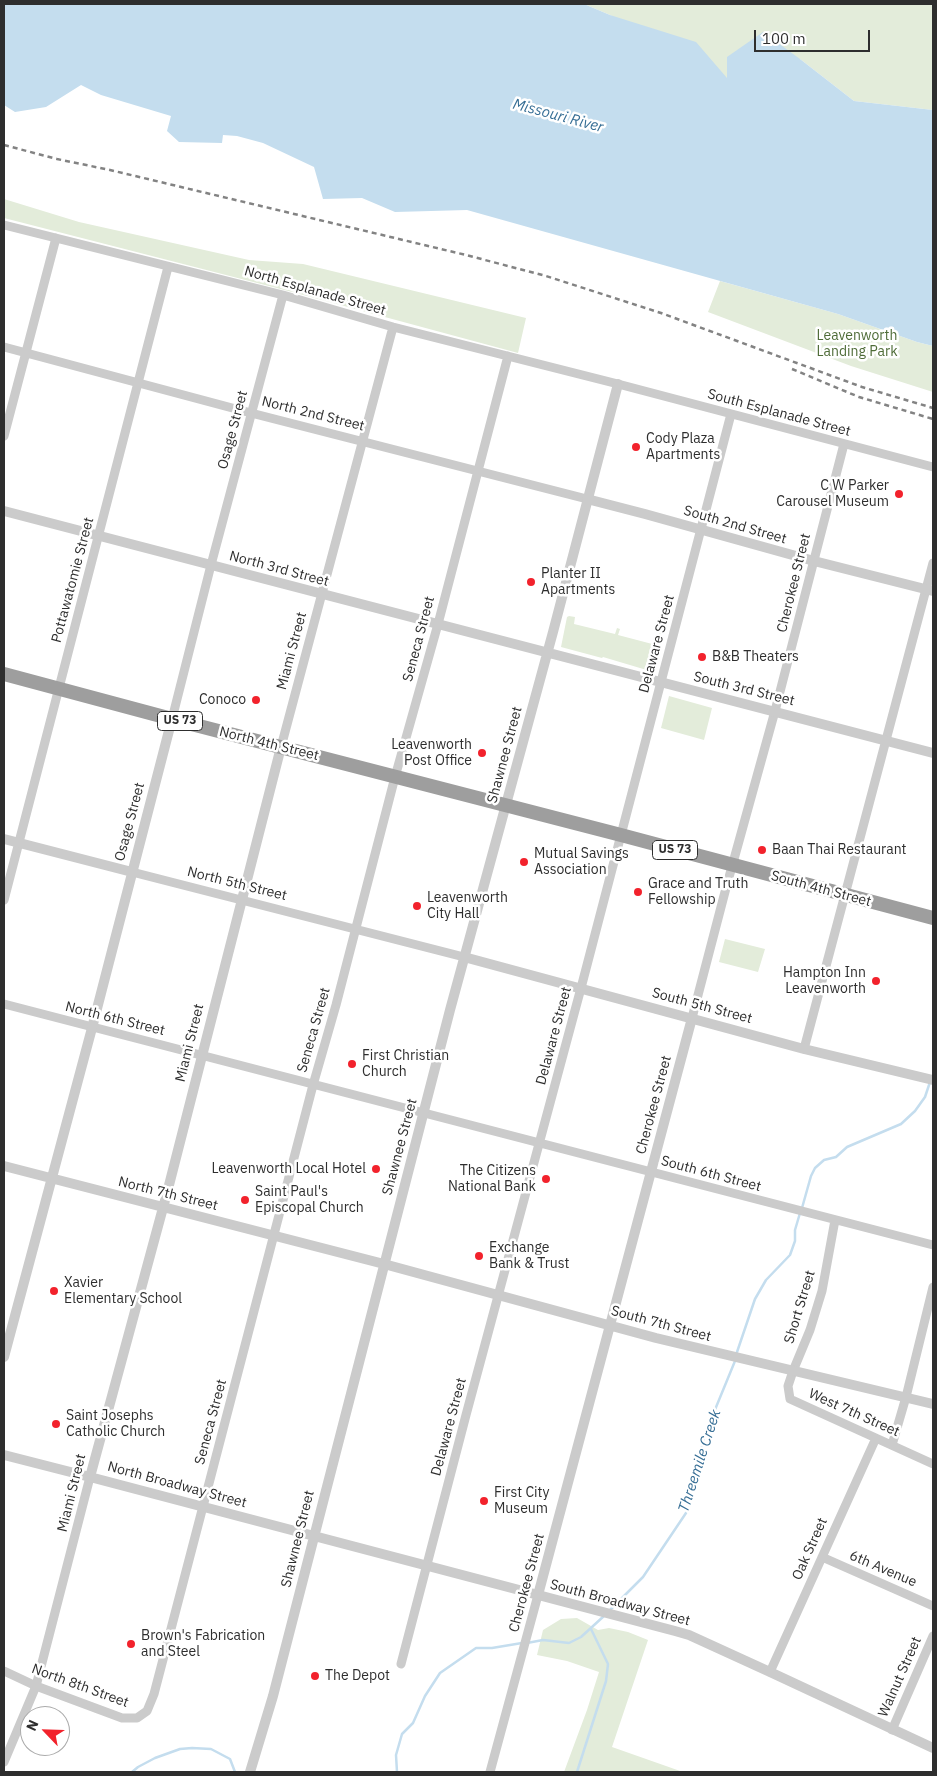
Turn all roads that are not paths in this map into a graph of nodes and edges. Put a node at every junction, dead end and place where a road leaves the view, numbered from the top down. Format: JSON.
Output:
{"nodes":[{"id":1,"x":4,"y":225,"type":"edge"},
{"id":2,"x":56,"y":238,"type":"junction"},
{"id":3,"x":168,"y":267,"type":"junction"},
{"id":4,"x":283,"y":294,"type":"junction"},
{"id":5,"x":393,"y":327,"type":"junction"},
{"id":6,"x":4,"y":347,"type":"edge"},
{"id":7,"x":26,"y":353,"type":"junction"},
{"id":8,"x":508,"y":356,"type":"junction"},
{"id":9,"x":139,"y":382,"type":"junction"},
{"id":10,"x":618,"y":384,"type":"junction"},
{"id":11,"x":251,"y":413,"type":"junction"},
{"id":12,"x":732,"y":414,"type":"junction"},
{"id":13,"x":4,"y":436,"type":"edge"},
{"id":14,"x":362,"y":441,"type":"junction"},
{"id":15,"x":844,"y":444,"type":"junction"},
{"id":16,"x":933,"y":467,"type":"edge"},
{"id":17,"x":477,"y":471,"type":"junction"},
{"id":18,"x":587,"y":499,"type":"junction"},
{"id":19,"x":4,"y":511,"type":"edge"},
{"id":20,"x":701,"y":530,"type":"junction"},
{"id":21,"x":99,"y":536,"type":"junction"},
{"id":22,"x":814,"y":561,"type":"junction"},
{"id":23,"x":933,"y":563,"type":"edge"},
{"id":24,"x":211,"y":565,"type":"junction"},
{"id":25,"x":930,"y":590,"type":"edge"},
{"id":26,"x":321,"y":594,"type":"junction"},
{"id":27,"x":438,"y":624,"type":"junction"},
{"id":28,"x":548,"y":654,"type":"junction"},
{"id":29,"x":4,"y":674,"type":"edge"},
{"id":30,"x":661,"y":683,"type":"junction"},
{"id":31,"x":59,"y":688,"type":"junction"},
{"id":32,"x":775,"y":711,"type":"junction"},
{"id":33,"x":172,"y":720,"type":"junction"},
{"id":34,"x":886,"y":740,"type":"junction"},
{"id":35,"x":281,"y":747,"type":"junction"},
{"id":36,"x":933,"y":753,"type":"edge"},
{"id":37,"x":395,"y":777,"type":"junction"},
{"id":38,"x":505,"y":806,"type":"junction"},
{"id":39,"x":621,"y":835,"type":"junction"},
{"id":40,"x":4,"y":839,"type":"edge"},
{"id":41,"x":19,"y":843,"type":"junction"},
{"id":42,"x":732,"y":865,"type":"junction"},
{"id":43,"x":132,"y":872,"type":"junction"},
{"id":44,"x":845,"y":895,"type":"junction"},
{"id":45,"x":241,"y":899,"type":"junction"},
{"id":46,"x":4,"y":900,"type":"edge"},
{"id":47,"x":933,"y":918,"type":"edge"},
{"id":48,"x":356,"y":928,"type":"junction"},
{"id":49,"x":464,"y":957,"type":"junction"},
{"id":50,"x":581,"y":988,"type":"junction"},
{"id":51,"x":4,"y":1004,"type":"edge"},
{"id":52,"x":692,"y":1018,"type":"junction"},
{"id":53,"x":92,"y":1028,"type":"junction"},
{"id":54,"x":804,"y":1048,"type":"junction"},
{"id":55,"x":201,"y":1054,"type":"junction"},
{"id":56,"x":933,"y":1080,"type":"edge"},
{"id":57,"x":313,"y":1085,"type":"junction"},
{"id":58,"x":424,"y":1113,"type":"junction"},
{"id":59,"x":540,"y":1143,"type":"junction"},
{"id":60,"x":4,"y":1166,"type":"edge"},
{"id":61,"x":651,"y":1172,"type":"junction"},
{"id":62,"x":51,"y":1179,"type":"junction"},
{"id":63,"x":162,"y":1208,"type":"junction"},
{"id":64,"x":835,"y":1220,"type":"junction"},
{"id":65,"x":274,"y":1236,"type":"junction"},
{"id":66,"x":933,"y":1245,"type":"edge"},
{"id":67,"x":384,"y":1264,"type":"junction"},
{"id":68,"x":933,"y":1287,"type":"edge"},
{"id":69,"x":498,"y":1296,"type":"junction"},
{"id":70,"x":610,"y":1325,"type":"junction"},
{"id":71,"x":4,"y":1357,"type":"edge"},
{"id":72,"x":793,"y":1371,"type":"junction"},
{"id":73,"x":906,"y":1397,"type":"junction"},
{"id":74,"x":933,"y":1404,"type":"edge"},
{"id":75,"x":876,"y":1438,"type":"junction"},
{"id":76,"x":892,"y":1445,"type":"junction"},
{"id":77,"x":4,"y":1455,"type":"edge"},
{"id":78,"x":933,"y":1464,"type":"edge"},
{"id":79,"x":90,"y":1477,"type":"junction"},
{"id":80,"x":204,"y":1507,"type":"junction"},
{"id":81,"x":313,"y":1536,"type":"junction"},
{"id":82,"x":822,"y":1558,"type":"junction"},
{"id":83,"x":427,"y":1566,"type":"junction"},
{"id":84,"x":538,"y":1596,"type":"junction"},
{"id":85,"x":933,"y":1606,"type":"edge"},
{"id":86,"x":933,"y":1636,"type":"edge"},
{"id":87,"x":401,"y":1664,"type":"dead end"},
{"id":88,"x":4,"y":1671,"type":"edge"},
{"id":89,"x":770,"y":1672,"type":"junction"},
{"id":90,"x":36,"y":1686,"type":"junction"},
{"id":91,"x":147,"y":1711,"type":"joint"},
{"id":92,"x":892,"y":1730,"type":"junction"},
{"id":93,"x":933,"y":1748,"type":"edge"},
{"id":94,"x":4,"y":1762,"type":"edge"},
{"id":95,"x":250,"y":1772,"type":"edge"},
{"id":96,"x":490,"y":1772,"type":"edge"}],
"edges":[{"from":1,"to":2,"type":"street","name":"North Esplanade Street"},
{"from":2,"to":3,"type":"street","name":"North Esplanade Street"},
{"from":2,"to":7,"type":"street"},
{"from":3,"to":4,"type":"street","name":"North Esplanade Street"},
{"from":3,"to":9,"type":"street","name":"Pottawatomie Street"},
{"from":4,"to":5,"type":"street","name":"North Esplanade Street"},
{"from":4,"to":11,"type":"street","name":"Osage Street"},
{"from":5,"to":8,"type":"street","name":"North Esplanade Street"},
{"from":5,"to":14,"type":"street","name":"Miami Street"},
{"from":6,"to":7,"type":"street","name":"North 2nd Street"},
{"from":7,"to":9,"type":"street","name":"North 2nd Street"},
{"from":7,"to":13,"type":"street"},
{"from":8,"to":10,"type":"street","name":"North Esplanade Street"},
{"from":8,"to":17,"type":"street","name":"Seneca Street"},
{"from":9,"to":11,"type":"street","name":"North 2nd Street"},
{"from":9,"to":21,"type":"street","name":"Pottawatomie Street"},
{"from":10,"to":12,"type":"street","name":"South Esplanade Street"},
{"from":10,"to":18,"type":"street","name":"Shawnee Street"},
{"from":11,"to":14,"type":"street","name":"North 2nd Street"},
{"from":11,"to":24,"type":"street","name":"Osage Street"},
{"from":12,"to":15,"type":"street","name":"South Esplanade Street"},
{"from":12,"to":20,"type":"street","name":"Delaware Street"},
{"from":14,"to":17,"type":"street","name":"North 2nd Street"},
{"from":14,"to":26,"type":"street","name":"Miami Street"},
{"from":15,"to":16,"type":"street","name":"South Esplanade Street"},
{"from":15,"to":22,"type":"street","name":"Cherokee Street"},
{"from":17,"to":18,"type":"street","name":"North 2nd Street"},
{"from":17,"to":27,"type":"street","name":"Seneca Street"},
{"from":18,"to":20,"type":"street","name":"South 2nd Street"},
{"from":18,"to":28,"type":"street","name":"Shawnee Street"},
{"from":19,"to":21,"type":"street","name":"North 3rd Street"},
{"from":20,"to":22,"type":"street","name":"South 2nd Street"},
{"from":20,"to":30,"type":"street","name":"Delaware Street"},
{"from":21,"to":24,"type":"street","name":"North 3rd Street"},
{"from":21,"to":31,"type":"street","name":"Pottawatomie Street"},
{"from":22,"to":25,"type":"street","name":"South 2nd Street"},
{"from":22,"to":32,"type":"street","name":"Cherokee Street"},
{"from":23,"to":25,"type":"street"},
{"from":24,"to":26,"type":"street","name":"North 3rd Street"},
{"from":24,"to":33,"type":"street","name":"Osage Street"},
{"from":25,"to":34,"type":"street"},
{"from":26,"to":27,"type":"street","name":"North 3rd Street"},
{"from":26,"to":35,"type":"street","name":"Miami Street"},
{"from":27,"to":28,"type":"street","name":"North 3rd Street"},
{"from":27,"to":37,"type":"street","name":"Seneca Street"},
{"from":28,"to":30,"type":"street","name":"South 3rd Street"},
{"from":28,"to":38,"type":"street","name":"Shawnee Street"},
{"from":29,"to":31,"type":"highway","name":"North 4th Street","number":"US 73"},
{"from":30,"to":32,"type":"street","name":"South 3rd Street"},
{"from":30,"to":39,"type":"street","name":"Delaware Street"},
{"from":31,"to":33,"type":"highway","name":"North 4th Street","number":"US 73"},
{"from":31,"to":41,"type":"street","name":"Pottawatomie Street"},
{"from":32,"to":34,"type":"street","name":"South 3rd Street"},
{"from":32,"to":42,"type":"street","name":"Cherokee Street"},
{"from":33,"to":35,"type":"highway","name":"North 4th Street","number":"US 73"},
{"from":33,"to":43,"type":"street","name":"Osage Street"},
{"from":34,"to":36,"type":"street","name":"South 3rd Street"},
{"from":34,"to":44,"type":"street"},
{"from":35,"to":37,"type":"highway","name":"North 4th Street","number":"US 73"},
{"from":35,"to":45,"type":"street","name":"Miami Street"},
{"from":37,"to":38,"type":"highway","name":"North 4th Street","number":"US 73"},
{"from":37,"to":48,"type":"street","name":"Seneca Street"},
{"from":38,"to":39,"type":"highway","name":"South 4th Street","number":"US 73"},
{"from":38,"to":49,"type":"street","name":"Shawnee Street"},
{"from":39,"to":42,"type":"highway","name":"South 4th Street","number":"US 73"},
{"from":39,"to":50,"type":"street","name":"Delaware Street"},
{"from":40,"to":41,"type":"street","name":"North 5th Street"},
{"from":41,"to":43,"type":"street","name":"North 5th Street"},
{"from":41,"to":46,"type":"street","name":"Pottawatomie Street"},
{"from":42,"to":44,"type":"highway","name":"South 4th Street","number":"US 73"},
{"from":42,"to":52,"type":"street","name":"Cherokee Street"},
{"from":43,"to":45,"type":"street","name":"North 5th Street"},
{"from":43,"to":53,"type":"street","name":"Osage Street"},
{"from":44,"to":47,"type":"highway","name":"South 4th Street","number":"US 73"},
{"from":44,"to":54,"type":"street"},
{"from":45,"to":48,"type":"street","name":"North 5th Street"},
{"from":45,"to":55,"type":"street","name":"Miami Street"},
{"from":48,"to":49,"type":"street","name":"North 5th Street"},
{"from":48,"to":57,"type":"street","name":"Seneca Street"},
{"from":49,"to":50,"type":"street","name":"South 5th Street"},
{"from":49,"to":58,"type":"street","name":"Shawnee Street"},
{"from":50,"to":52,"type":"street","name":"South 5th Street"},
{"from":50,"to":59,"type":"street","name":"Delaware Street"},
{"from":51,"to":53,"type":"street","name":"North 6th Street"},
{"from":52,"to":54,"type":"street","name":"South 5th Street"},
{"from":52,"to":61,"type":"street","name":"Cherokee Street"},
{"from":53,"to":55,"type":"street","name":"North 6th Street"},
{"from":53,"to":62,"type":"street","name":"Osage Street"},
{"from":54,"to":56,"type":"street","name":"South 5th Street"},
{"from":55,"to":57,"type":"street","name":"North 6th Street"},
{"from":55,"to":63,"type":"street","name":"Miami Street"},
{"from":57,"to":58,"type":"street","name":"North 6th Street"},
{"from":57,"to":65,"type":"street","name":"Seneca Street"},
{"from":58,"to":59,"type":"street","name":"South 6th Street"},
{"from":58,"to":67,"type":"street","name":"Shawnee Street"},
{"from":59,"to":61,"type":"street","name":"South 6th Street"},
{"from":59,"to":69,"type":"street","name":"Delaware Street"},
{"from":60,"to":62,"type":"street","name":"North 7th Street"},
{"from":61,"to":64,"type":"street","name":"South 6th Street"},
{"from":61,"to":70,"type":"street","name":"Cherokee Street"},
{"from":62,"to":63,"type":"street","name":"North 7th Street"},
{"from":62,"to":71,"type":"street","name":"Osage Street"},
{"from":63,"to":65,"type":"street","name":"North 7th Street"},
{"from":63,"to":79,"type":"street","name":"Miami Street"},
{"from":64,"to":66,"type":"street","name":"South 6th Street"},
{"from":64,"to":72,"type":"street","name":"Short Street"},
{"from":65,"to":67,"type":"street","name":"North 7th Street"},
{"from":65,"to":80,"type":"street","name":"Seneca Street"},
{"from":67,"to":69,"type":"street","name":"South 7th Street"},
{"from":67,"to":81,"type":"street","name":"Shawnee Street"},
{"from":68,"to":73,"type":"street"},
{"from":69,"to":70,"type":"street","name":"South 7th Street"},
{"from":69,"to":83,"type":"street","name":"Delaware Street"},
{"from":70,"to":72,"type":"street","name":"South 7th Street"},
{"from":70,"to":84,"type":"street","name":"Cherokee Street"},
{"from":72,"to":73,"type":"street","name":"South 7th Street"},
{"from":72,"to":75,"type":"street","name":"West 7th Street"},
{"from":73,"to":74,"type":"street","name":"South 7th Street"},
{"from":73,"to":76,"type":"street"},
{"from":75,"to":76,"type":"street","name":"West 7th Street"},
{"from":75,"to":82,"type":"street","name":"Oak Street"},
{"from":76,"to":78,"type":"street","name":"West 7th Street"},
{"from":77,"to":79,"type":"street","name":"North Broadway Street"},
{"from":79,"to":80,"type":"street","name":"North Broadway Street"},
{"from":79,"to":90,"type":"street","name":"Miami Street"},
{"from":80,"to":81,"type":"street","name":"North Broadway Street"},
{"from":80,"to":91,"type":"street","name":"Seneca Street"},
{"from":81,"to":83,"type":"street","name":"South Broadway Street"},
{"from":81,"to":95,"type":"street","name":"Shawnee Street"},
{"from":82,"to":85,"type":"street","name":"6th Avenue"},
{"from":82,"to":89,"type":"street","name":"Oak Street"},
{"from":83,"to":84,"type":"street","name":"South Broadway Street"},
{"from":83,"to":87,"type":"street","name":"Delaware Street"},
{"from":84,"to":89,"type":"street","name":"South Broadway Street"},
{"from":84,"to":96,"type":"street","name":"Cherokee Street"},
{"from":86,"to":92,"type":"street","name":"Walnut Street"},
{"from":88,"to":90,"type":"street","name":"North 8th Street"},
{"from":89,"to":92,"type":"street","name":"South Broadway Street"},
{"from":90,"to":91,"type":"street","name":"North 8th Street"},
{"from":90,"to":94,"type":"street","name":"Miami Street"},
{"from":92,"to":93,"type":"street","name":"South Broadway Street"}]}
